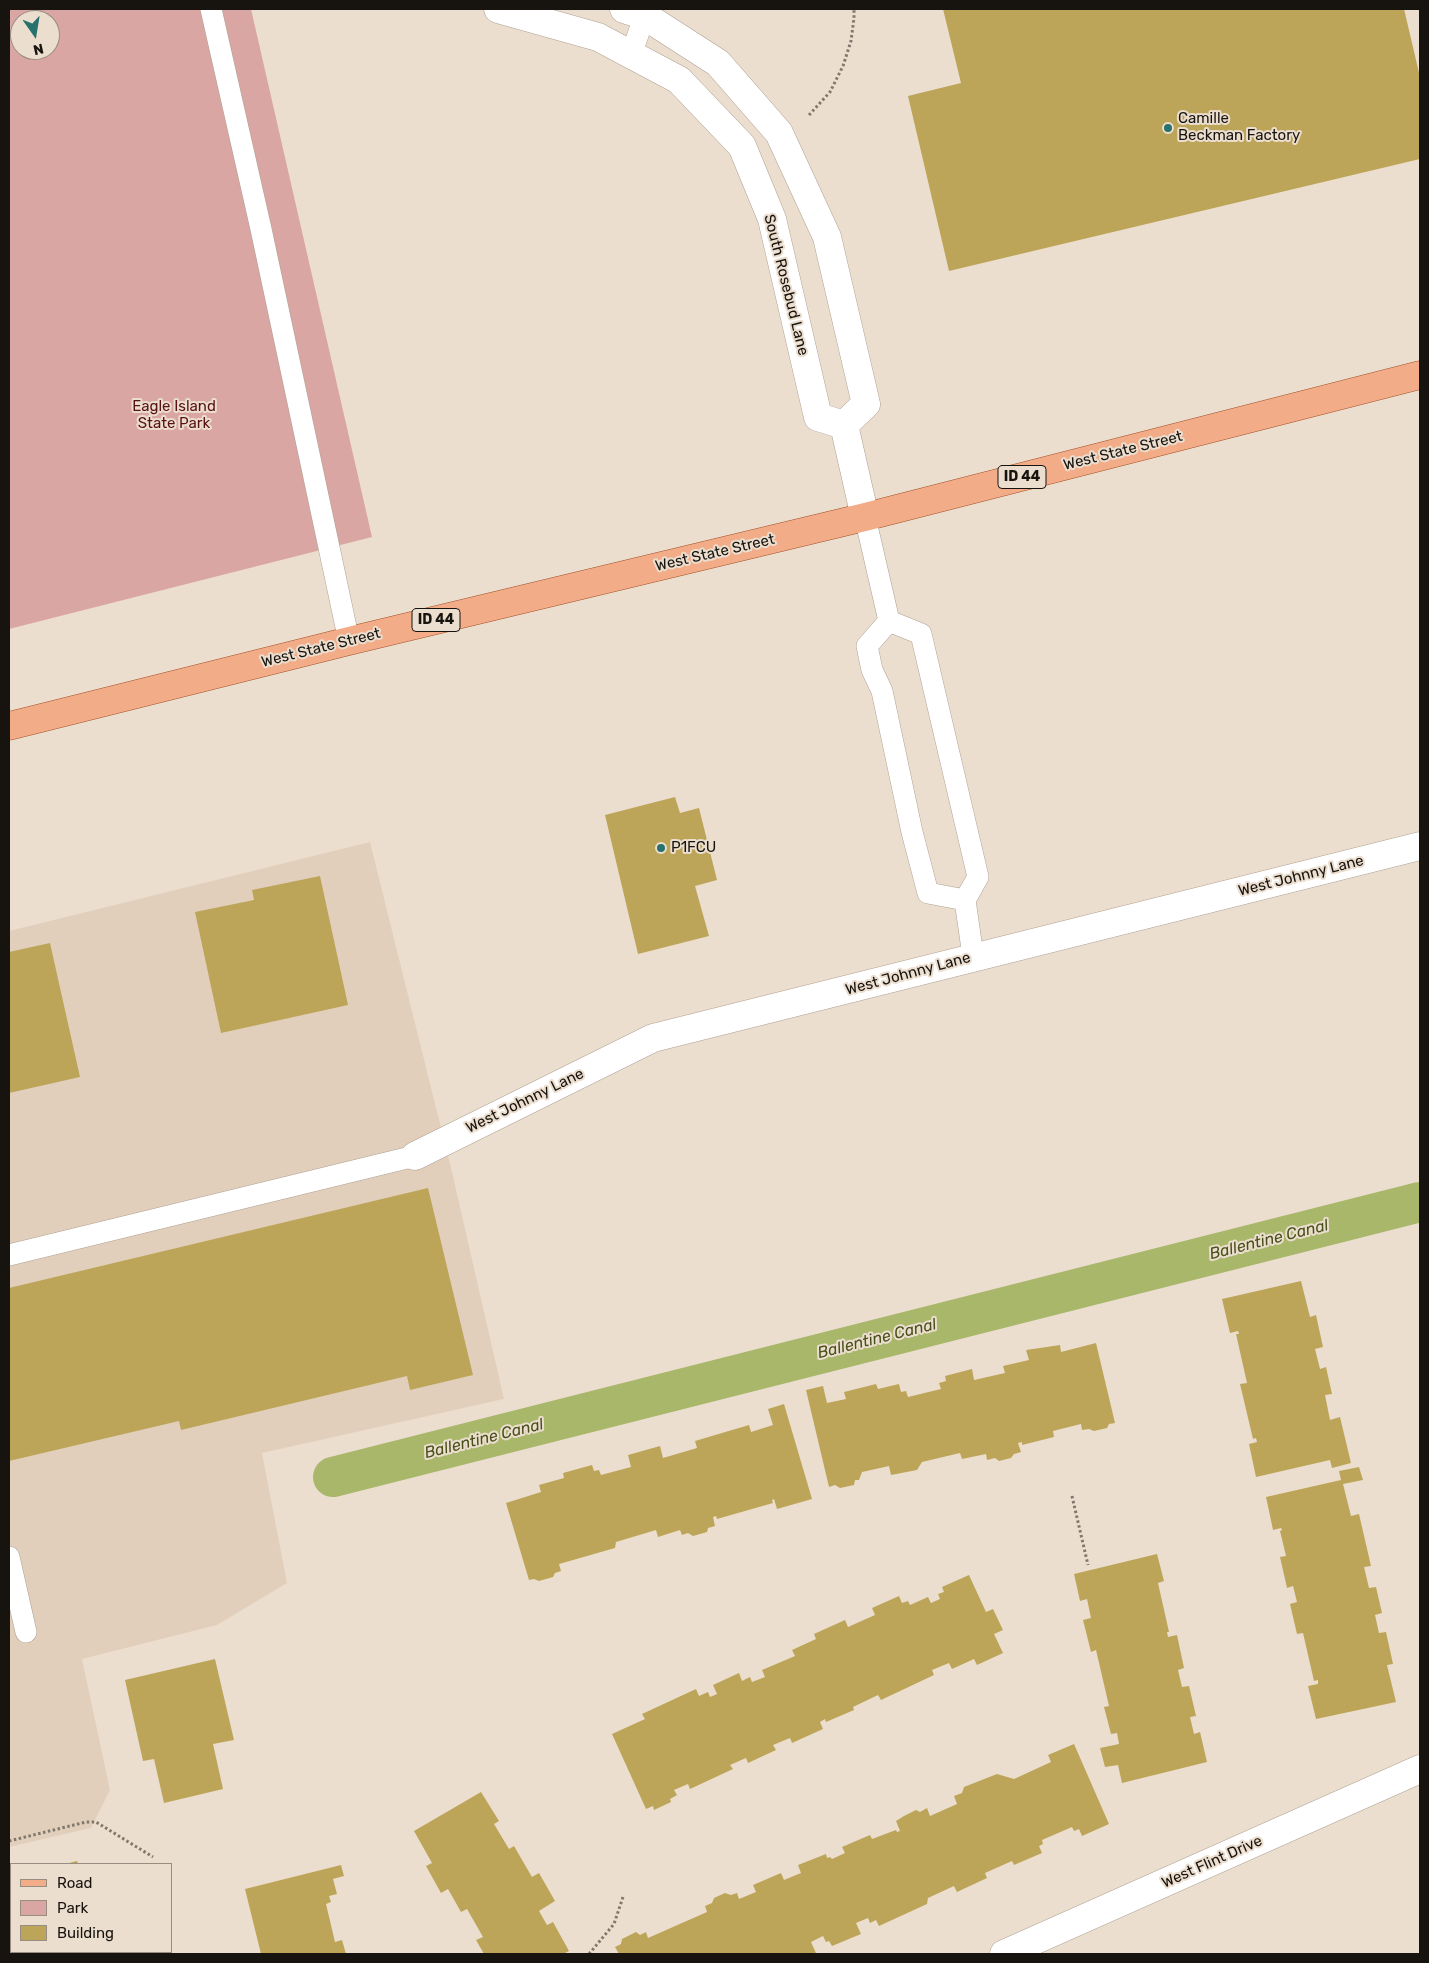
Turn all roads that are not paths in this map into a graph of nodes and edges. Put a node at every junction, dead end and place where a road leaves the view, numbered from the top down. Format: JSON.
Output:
{"nodes":[{"id":1,"x":211,"y":9,"type":"edge"},
{"id":2,"x":498,"y":9,"type":"edge"},
{"id":3,"x":639,"y":11,"type":"edge"},
{"id":4,"x":631,"y":55,"type":"junction"},
{"id":5,"x":1420,"y":375,"type":"edge"},
{"id":6,"x":844,"y":426,"type":"junction"},
{"id":7,"x":865,"y":517,"type":"junction"},
{"id":8,"x":889,"y":621,"type":"junction"},
{"id":9,"x":349,"y":641,"type":"junction"},
{"id":10,"x":9,"y":726,"type":"edge"},
{"id":11,"x":1420,"y":846,"type":"edge"},
{"id":12,"x":965,"y":900,"type":"junction"},
{"id":13,"x":973,"y":956,"type":"junction"},
{"id":14,"x":415,"y":1156,"type":"joint"},
{"id":15,"x":9,"y":1255,"type":"edge"},
{"id":16,"x":9,"y":1557,"type":"edge"},
{"id":17,"x":26,"y":1632,"type":"dead end"},
{"id":18,"x":1420,"y":1769,"type":"edge"},
{"id":19,"x":1004,"y":1954,"type":"edge"}],
"edges":[{"from":1,"to":9,"type":"lane"},
{"from":2,"to":4,"type":"street","name":"South Rosebud Lane"},
{"from":3,"to":4,"type":"lane"},
{"from":3,"to":6,"type":"street"},
{"from":4,"to":6,"type":"street","name":"South Rosebud Lane"},
{"from":5,"to":7,"type":"main road","name":"West State Street","number":"ID 44"},
{"from":6,"to":7,"type":"street"},
{"from":7,"to":8,"type":"lane"},
{"from":7,"to":9,"type":"main road","name":"West State Street","number":"ID 44"},
{"from":8,"to":12,"type":"lane"},
{"from":8,"to":12,"type":"lane"},
{"from":9,"to":10,"type":"main road","name":"West State Street","number":"ID 44"},
{"from":11,"to":13,"type":"street","name":"West Johnny Lane"},
{"from":12,"to":13,"type":"lane"},
{"from":13,"to":14,"type":"street","name":"West Johnny Lane"},
{"from":14,"to":15,"type":"lane"},
{"from":16,"to":17,"type":"lane"},
{"from":18,"to":19,"type":"street","name":"West Flint Drive"}]}
